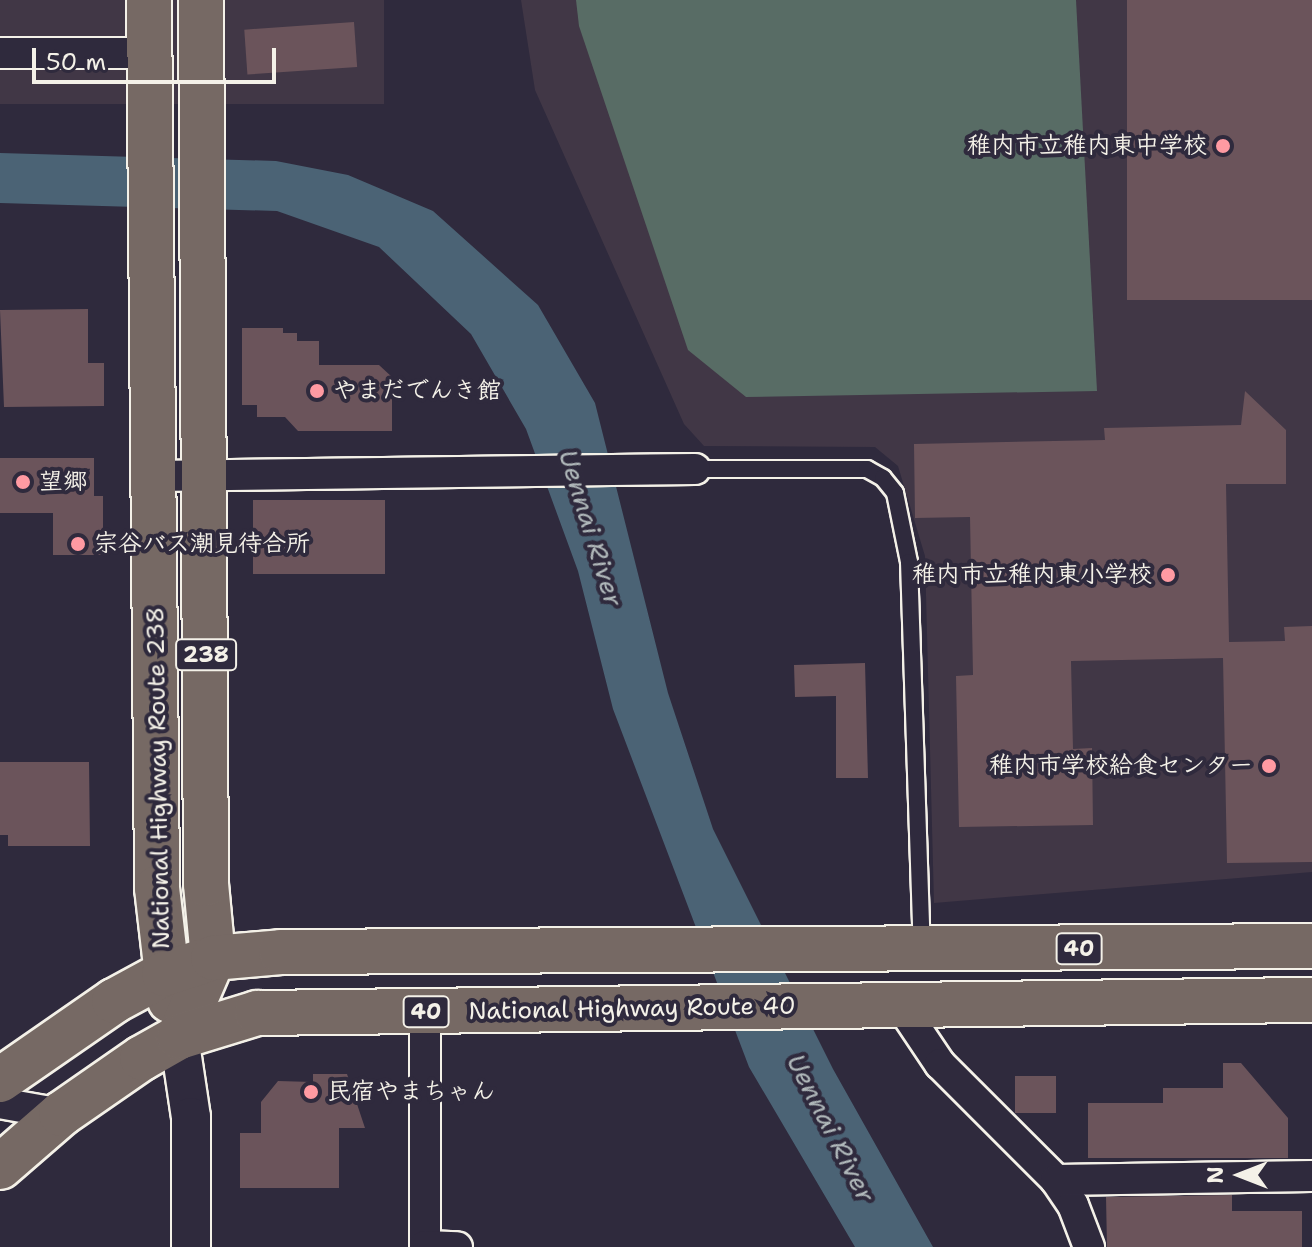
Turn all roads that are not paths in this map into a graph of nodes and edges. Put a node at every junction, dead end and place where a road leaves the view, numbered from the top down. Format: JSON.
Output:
{"nodes":[{"id":1,"x":149,"y":0,"type":"edge"},
{"id":2,"x":201,"y":0,"type":"edge"},
{"id":3,"x":0,"y":53,"type":"edge"},
{"id":4,"x":149,"y":74,"type":"junction"},
{"id":5,"x":695,"y":469,"type":"joint"},
{"id":6,"x":206,"y":475,"type":"junction"},
{"id":7,"x":154,"y":476,"type":"junction"},
{"id":8,"x":1312,"y":946,"type":"edge"},
{"id":9,"x":922,"y":951,"type":"junction"},
{"id":10,"x":213,"y":958,"type":"junction"},
{"id":11,"x":164,"y":974,"type":"junction"},
{"id":12,"x":1312,"y":1000,"type":"edge"},
{"id":13,"x":882,"y":1006,"type":"junction"},
{"id":14,"x":425,"y":1012,"type":"junction"},
{"id":15,"x":179,"y":1037,"type":"junction"},
{"id":16,"x":0,"y":1080,"type":"edge"},
{"id":17,"x":0,"y":1103,"type":"edge"},
{"id":18,"x":61,"y":1114,"type":"junction"},
{"id":19,"x":1,"y":1164,"type":"edge"},
{"id":20,"x":1312,"y":1176,"type":"edge"},
{"id":21,"x":1056,"y":1180,"type":"junction"},
{"id":22,"x":191,"y":1247,"type":"edge"},
{"id":23,"x":425,"y":1247,"type":"edge"},
{"id":24,"x":457,"y":1247,"type":"edge"},
{"id":25,"x":1089,"y":1247,"type":"edge"}],
"edges":[{"from":1,"to":4,"type":"highway","name":"National Highway Route 238","number":"238"},
{"from":2,"to":6,"type":"highway","name":"National Highway Route 238","number":"238"},
{"from":3,"to":4,"type":"street"},
{"from":4,"to":7,"type":"highway","name":"National Highway Route 238","number":"238"},
{"from":5,"to":6,"type":"street"},
{"from":5,"to":9,"type":"lane"},
{"from":6,"to":7,"type":"street"},
{"from":6,"to":10,"type":"highway","name":"National Highway Route 238","number":"238"},
{"from":7,"to":11,"type":"highway","name":"National Highway Route 238","number":"238"},
{"from":8,"to":9,"type":"highway","number":"40"},
{"from":9,"to":10,"type":"highway","number":"40"},
{"from":10,"to":11,"type":"highway","number":"40"},
{"from":10,"to":15,"type":"highway","name":"National Highway Route 238","number":"238"},
{"from":11,"to":15,"type":"highway","name":"National Highway Route 238","number":"238"},
{"from":11,"to":16,"type":"highway","number":"40"},
{"from":12,"to":13,"type":"highway","name":"National Highway Route 40","number":"40"},
{"from":13,"to":14,"type":"highway","name":"National Highway Route 40","number":"40"},
{"from":13,"to":21,"type":"street"},
{"from":14,"to":15,"type":"highway","name":"National Highway Route 40","number":"40"},
{"from":14,"to":23,"type":"street"},
{"from":15,"to":18,"type":"highway","name":"National Highway Route 40","number":"40"},
{"from":15,"to":22,"type":"street"},
{"from":17,"to":18,"type":"street"},
{"from":18,"to":19,"type":"highway","name":"National Highway Route 40","number":"40"},
{"from":20,"to":21,"type":"street"},
{"from":21,"to":25,"type":"street"},
{"from":23,"to":24,"type":"street"}]}
